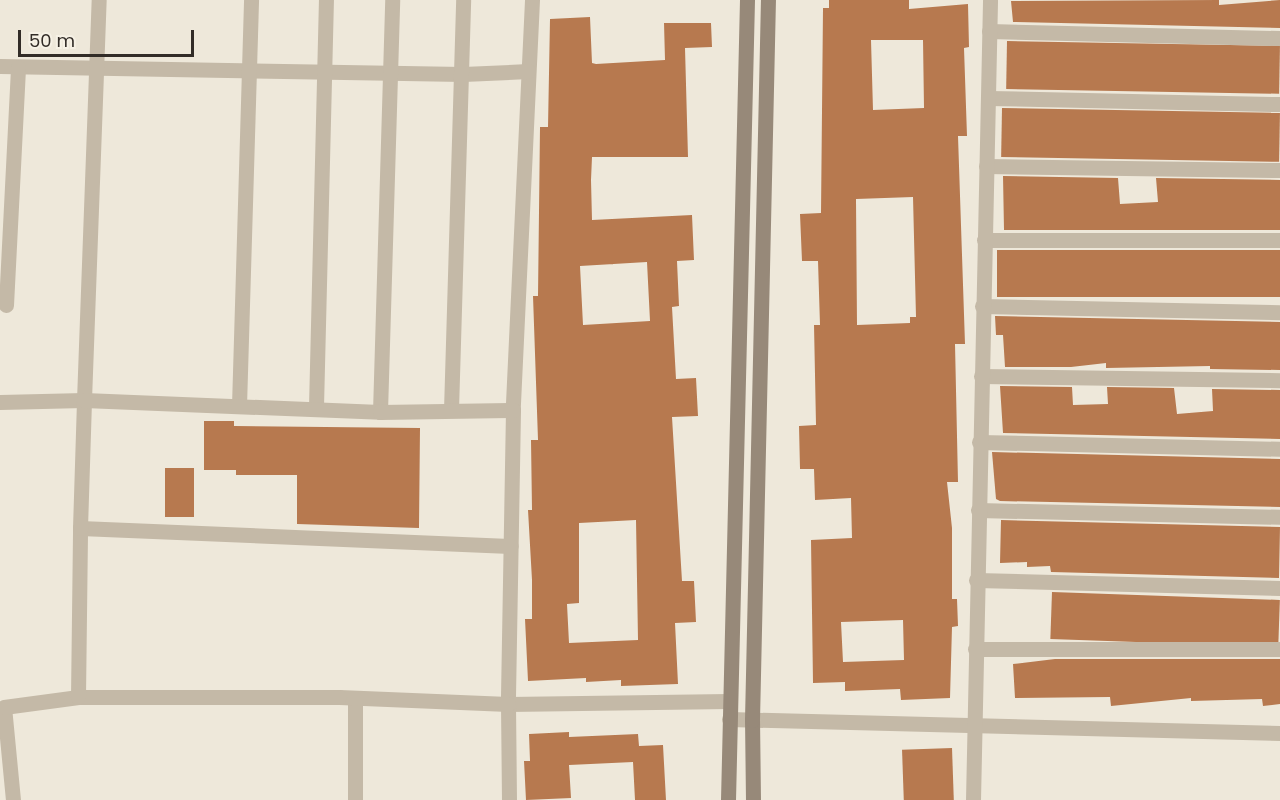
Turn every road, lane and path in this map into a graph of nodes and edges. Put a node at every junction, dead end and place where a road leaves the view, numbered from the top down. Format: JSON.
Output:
{"nodes":[{"id":1,"x":99,"y":0,"type":"edge"},
{"id":2,"x":250,"y":0,"type":"edge"},
{"id":3,"x":326,"y":0,"type":"edge"},
{"id":4,"x":392,"y":0,"type":"edge"},
{"id":5,"x":463,"y":0,"type":"edge"},
{"id":6,"x":532,"y":0,"type":"edge"},
{"id":7,"x":747,"y":0,"type":"edge"},
{"id":8,"x":768,"y":0,"type":"edge"},
{"id":9,"x":990,"y":0,"type":"edge"},
{"id":10,"x":989,"y":31,"type":"junction"},
{"id":11,"x":1280,"y":38,"type":"edge"},
{"id":12,"x":0,"y":66,"type":"edge"},
{"id":13,"x":18,"y":67,"type":"junction"},
{"id":14,"x":99,"y":69,"type":"junction"},
{"id":15,"x":247,"y":69,"type":"junction"},
{"id":16,"x":326,"y":69,"type":"junction"},
{"id":17,"x":528,"y":71,"type":"junction"},
{"id":18,"x":391,"y":73,"type":"junction"},
{"id":19,"x":463,"y":74,"type":"junction"},
{"id":20,"x":988,"y":98,"type":"junction"},
{"id":21,"x":1280,"y":104,"type":"edge"},
{"id":22,"x":986,"y":166,"type":"junction"},
{"id":23,"x":1280,"y":170,"type":"edge"},
{"id":24,"x":984,"y":240,"type":"junction"},
{"id":25,"x":1280,"y":240,"type":"edge"},
{"id":26,"x":6,"y":305,"type":"dead end"},
{"id":27,"x":982,"y":306,"type":"junction"},
{"id":28,"x":1280,"y":312,"type":"edge"},
{"id":29,"x":981,"y":376,"type":"junction"},
{"id":30,"x":1280,"y":380,"type":"edge"},
{"id":31,"x":84,"y":400,"type":"junction"},
{"id":32,"x":0,"y":402,"type":"edge"},
{"id":33,"x":239,"y":406,"type":"junction"},
{"id":34,"x":316,"y":407,"type":"junction"},
{"id":35,"x":451,"y":410,"type":"junction"},
{"id":36,"x":513,"y":410,"type":"junction"},
{"id":37,"x":380,"y":411,"type":"junction"},
{"id":38,"x":979,"y":442,"type":"junction"},
{"id":39,"x":1280,"y":449,"type":"edge"},
{"id":40,"x":978,"y":510,"type":"junction"},
{"id":41,"x":1280,"y":517,"type":"edge"},
{"id":42,"x":80,"y":528,"type":"junction"},
{"id":43,"x":511,"y":546,"type":"junction"},
{"id":44,"x":976,"y":580,"type":"junction"},
{"id":45,"x":1280,"y":588,"type":"edge"},
{"id":46,"x":975,"y":649,"type":"junction"},
{"id":47,"x":1280,"y":649,"type":"edge"},
{"id":48,"x":78,"y":697,"type":"junction"},
{"id":49,"x":355,"y":698,"type":"junction"},
{"id":50,"x":729,"y":701,"type":"junction"},
{"id":51,"x":508,"y":704,"type":"junction"},
{"id":52,"x":729,"y":719,"type":"junction"},
{"id":53,"x":752,"y":720,"type":"junction"},
{"id":54,"x":973,"y":725,"type":"junction"},
{"id":55,"x":1280,"y":733,"type":"edge"},
{"id":56,"x":13,"y":800,"type":"edge"},
{"id":57,"x":355,"y":800,"type":"edge"},
{"id":58,"x":509,"y":800,"type":"edge"},
{"id":59,"x":728,"y":800,"type":"edge"},
{"id":60,"x":753,"y":800,"type":"edge"},
{"id":61,"x":973,"y":800,"type":"edge"}],
"edges":[{"from":1,"to":14,"type":"street"},
{"from":2,"to":15,"type":"street"},
{"from":3,"to":16,"type":"street"},
{"from":4,"to":18,"type":"street"},
{"from":5,"to":19,"type":"street"},
{"from":6,"to":17,"type":"street"},
{"from":7,"to":50,"type":"main road"},
{"from":8,"to":53,"type":"main road"},
{"from":9,"to":10,"type":"street"},
{"from":10,"to":11,"type":"street"},
{"from":10,"to":20,"type":"street"},
{"from":12,"to":13,"type":"street"},
{"from":13,"to":14,"type":"street"},
{"from":13,"to":26,"type":"street"},
{"from":14,"to":15,"type":"street"},
{"from":14,"to":31,"type":"street"},
{"from":15,"to":16,"type":"street"},
{"from":15,"to":33,"type":"street"},
{"from":16,"to":18,"type":"street"},
{"from":16,"to":34,"type":"street"},
{"from":17,"to":19,"type":"street"},
{"from":17,"to":36,"type":"street"},
{"from":18,"to":19,"type":"street"},
{"from":18,"to":37,"type":"street"},
{"from":19,"to":35,"type":"street"},
{"from":20,"to":21,"type":"street"},
{"from":20,"to":22,"type":"street"},
{"from":22,"to":23,"type":"street"},
{"from":22,"to":24,"type":"street"},
{"from":24,"to":25,"type":"street"},
{"from":24,"to":27,"type":"street"},
{"from":27,"to":28,"type":"street"},
{"from":27,"to":29,"type":"street"},
{"from":29,"to":30,"type":"street"},
{"from":29,"to":38,"type":"street"},
{"from":31,"to":32,"type":"street"},
{"from":31,"to":33,"type":"street"},
{"from":31,"to":42,"type":"street"},
{"from":33,"to":34,"type":"street"},
{"from":34,"to":37,"type":"street"},
{"from":35,"to":36,"type":"street"},
{"from":35,"to":37,"type":"street"},
{"from":36,"to":43,"type":"street"},
{"from":38,"to":39,"type":"street"},
{"from":38,"to":40,"type":"street"},
{"from":40,"to":41,"type":"street"},
{"from":40,"to":44,"type":"street"},
{"from":42,"to":43,"type":"street"},
{"from":42,"to":48,"type":"street"},
{"from":43,"to":51,"type":"street"},
{"from":44,"to":45,"type":"street"},
{"from":44,"to":46,"type":"street"},
{"from":46,"to":47,"type":"street"},
{"from":46,"to":54,"type":"street"},
{"from":48,"to":49,"type":"street"},
{"from":48,"to":56,"type":"street"},
{"from":49,"to":51,"type":"street"},
{"from":49,"to":57,"type":"street"},
{"from":50,"to":51,"type":"street"},
{"from":50,"to":52,"type":"main road"},
{"from":51,"to":58,"type":"street"},
{"from":52,"to":53,"type":"street"},
{"from":52,"to":59,"type":"main road"},
{"from":53,"to":54,"type":"street"},
{"from":53,"to":60,"type":"main road"},
{"from":54,"to":55,"type":"street"},
{"from":54,"to":61,"type":"street"}]}
